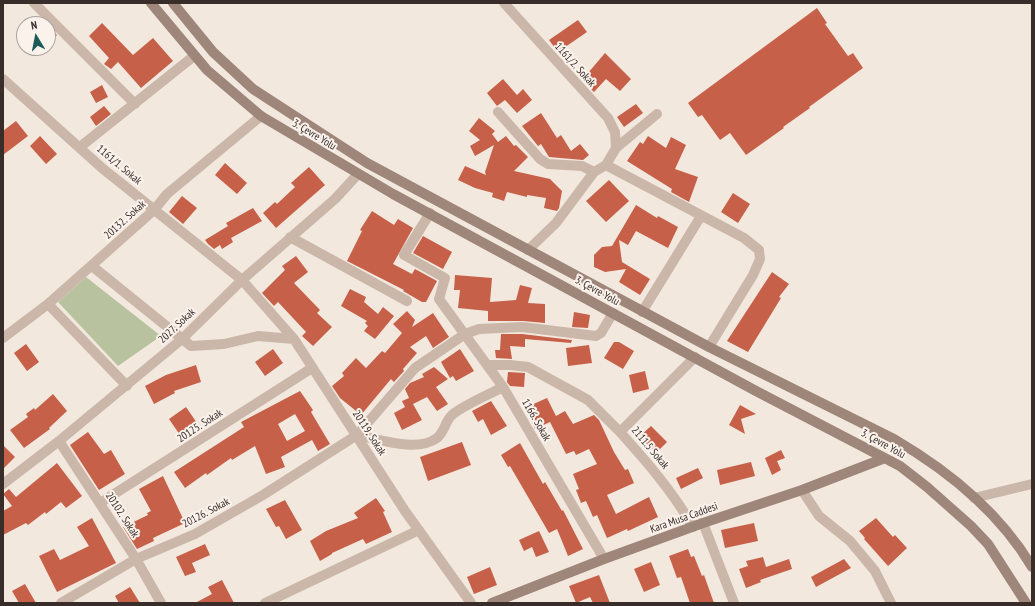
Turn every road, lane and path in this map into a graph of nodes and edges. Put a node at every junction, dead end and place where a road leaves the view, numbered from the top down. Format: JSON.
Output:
{"nodes":[{"id":1,"x":34,"y":3,"type":"edge"},
{"id":2,"x":151,"y":3,"type":"edge"},
{"id":3,"x":173,"y":3,"type":"edge"},
{"id":4,"x":504,"y":3,"type":"edge"},
{"id":5,"x":194,"y":56,"type":"junction"},
{"id":6,"x":3,"y":79,"type":"edge"},
{"id":7,"x":135,"y":104,"type":"junction"},
{"id":8,"x":498,"y":112,"type":"dead end"},
{"id":9,"x":657,"y":114,"type":"dead end"},
{"id":10,"x":261,"y":116,"type":"junction"},
{"id":11,"x":80,"y":148,"type":"junction"},
{"id":12,"x":616,"y":148,"type":"junction"},
{"id":13,"x":606,"y":165,"type":"junction"},
{"id":14,"x":594,"y":172,"type":"junction"},
{"id":15,"x":358,"y":174,"type":"junction"},
{"id":16,"x":154,"y":210,"type":"junction"},
{"id":17,"x":430,"y":213,"type":"junction"},
{"id":18,"x":701,"y":216,"type":"junction"},
{"id":19,"x":290,"y":237,"type":"junction"},
{"id":20,"x":528,"y":250,"type":"junction"},
{"id":21,"x":92,"y":266,"type":"junction"},
{"id":22,"x":242,"y":280,"type":"junction"},
{"id":23,"x":407,"y":301,"type":"dead end"},
{"id":24,"x":48,"y":304,"type":"junction"},
{"id":25,"x":642,"y":312,"type":"junction"},
{"id":26,"x":613,"y":313,"type":"junction"},
{"id":27,"x":465,"y":334,"type":"junction"},
{"id":28,"x":3,"y":338,"type":"edge"},
{"id":29,"x":182,"y":339,"type":"junction"},
{"id":30,"x":294,"y":339,"type":"junction"},
{"id":31,"x":709,"y":347,"type":"junction"},
{"id":32,"x":695,"y":357,"type":"junction"},
{"id":33,"x":489,"y":365,"type":"junction"},
{"id":34,"x":312,"y":368,"type":"junction"},
{"id":35,"x":127,"y":386,"type":"junction"},
{"id":36,"x":503,"y":387,"type":"junction"},
{"id":37,"x":620,"y":432,"type":"junction"},
{"id":38,"x":357,"y":435,"type":"junction"},
{"id":39,"x":59,"y":441,"type":"junction"},
{"id":40,"x":885,"y":458,"type":"junction"},
{"id":41,"x":3,"y":484,"type":"edge"},
{"id":42,"x":1032,"y":484,"type":"edge"},
{"id":43,"x":802,"y":490,"type":"junction"},
{"id":44,"x":974,"y":498,"type":"junction"},
{"id":45,"x":100,"y":503,"type":"junction"},
{"id":46,"x":698,"y":525,"type":"junction"},
{"id":47,"x":419,"y":530,"type":"junction"},
{"id":48,"x":136,"y":559,"type":"junction"},
{"id":49,"x":604,"y":559,"type":"junction"},
{"id":50,"x":1032,"y":567,"type":"edge"},
{"id":51,"x":1025,"y":602,"type":"edge"},
{"id":52,"x":61,"y":603,"type":"edge"},
{"id":53,"x":162,"y":603,"type":"edge"},
{"id":54,"x":265,"y":603,"type":"edge"},
{"id":55,"x":471,"y":603,"type":"edge"},
{"id":56,"x":492,"y":603,"type":"edge"},
{"id":57,"x":734,"y":603,"type":"edge"},
{"id":58,"x":892,"y":603,"type":"edge"}],
"edges":[{"from":1,"to":7,"type":"street"},
{"from":2,"to":5,"type":"main road","name":"3. Çevre Yolu"},
{"from":3,"to":20,"type":"main road","name":"3. Çevre Yolu"},
{"from":4,"to":12,"type":"street","name":"1161/2. Sokak"},
{"from":5,"to":7,"type":"street"},
{"from":5,"to":10,"type":"main road","name":"3. Çevre Yolu"},
{"from":6,"to":11,"type":"street","name":"1161/1. Sokak"},
{"from":7,"to":11,"type":"street"},
{"from":8,"to":14,"type":"street"},
{"from":9,"to":12,"type":"street"},
{"from":10,"to":15,"type":"main road","name":"3. Çevre Yolu"},
{"from":10,"to":16,"type":"street","name":"20132. Sokak"},
{"from":11,"to":16,"type":"street","name":"1161/1. Sokak"},
{"from":12,"to":13,"type":"street"},
{"from":13,"to":14,"type":"street"},
{"from":13,"to":18,"type":"street"},
{"from":14,"to":20,"type":"street"},
{"from":15,"to":17,"type":"main road","name":"3. Çevre Yolu"},
{"from":15,"to":19,"type":"street","name":"2027. Sokak"},
{"from":16,"to":21,"type":"street","name":"20132. Sokak"},
{"from":16,"to":22,"type":"street","name":"1161/1. Sokak"},
{"from":17,"to":26,"type":"main road","name":"3. Çevre Yolu"},
{"from":17,"to":27,"type":"street","name":"1166. Sokak"},
{"from":18,"to":25,"type":"street"},
{"from":18,"to":31,"type":"street"},
{"from":19,"to":22,"type":"street","name":"2027. Sokak"},
{"from":19,"to":23,"type":"street"},
{"from":20,"to":25,"type":"main road","name":"3. Çevre Yolu"},
{"from":21,"to":24,"type":"street","name":"20132. Sokak"},
{"from":21,"to":29,"type":"street"},
{"from":22,"to":29,"type":"street","name":"2027. Sokak"},
{"from":22,"to":30,"type":"street","name":"20119. Sokak"},
{"from":24,"to":28,"type":"street","name":"20132. Sokak"},
{"from":24,"to":35,"type":"street"},
{"from":25,"to":31,"type":"main road","name":"3. Çevre Yolu"},
{"from":26,"to":27,"type":"street","name":"20126. Sokak"},
{"from":26,"to":32,"type":"main road","name":"3. Çevre Yolu"},
{"from":27,"to":33,"type":"street","name":"1166. Sokak"},
{"from":27,"to":38,"type":"street","name":"20126. Sokak"},
{"from":29,"to":30,"type":"street"},
{"from":29,"to":35,"type":"street","name":"2027. Sokak"},
{"from":30,"to":34,"type":"street","name":"20119. Sokak"},
{"from":31,"to":44,"type":"main road","name":"3. Çevre Yolu"},
{"from":32,"to":37,"type":"street","name":"2111.5 Sokak"},
{"from":32,"to":40,"type":"main road","name":"3. Çevre Yolu"},
{"from":33,"to":36,"type":"street","name":"1166. Sokak"},
{"from":33,"to":37,"type":"street"},
{"from":34,"to":38,"type":"street","name":"20119. Sokak"},
{"from":34,"to":45,"type":"street","name":"20125. Sokak"},
{"from":35,"to":39,"type":"street","name":"2027. Sokak"},
{"from":36,"to":38,"type":"street"},
{"from":36,"to":49,"type":"street","name":"1166. Sokak"},
{"from":37,"to":46,"type":"street","name":"2111.5 Sokak"},
{"from":38,"to":47,"type":"street","name":"20119. Sokak"},
{"from":38,"to":48,"type":"street","name":"20126. Sokak"},
{"from":39,"to":41,"type":"street","name":"2027. Sokak"},
{"from":39,"to":45,"type":"street","name":"20102. Sokak"},
{"from":40,"to":43,"type":"main road","name":"Kara Musa Caddesi"},
{"from":40,"to":51,"type":"main road","name":"3. Çevre Yolu"},
{"from":42,"to":44,"type":"street"},
{"from":43,"to":46,"type":"main road","name":"Kara Musa Caddesi"},
{"from":43,"to":58,"type":"street"},
{"from":44,"to":50,"type":"main road","name":"3. Çevre Yolu"},
{"from":45,"to":48,"type":"street","name":"20102. Sokak"},
{"from":46,"to":49,"type":"main road","name":"Kara Musa Caddesi"},
{"from":46,"to":57,"type":"street","name":"2111.5 Sokak"},
{"from":47,"to":54,"type":"street"},
{"from":47,"to":55,"type":"street","name":"20119. Sokak"},
{"from":48,"to":52,"type":"street","name":"20126. Sokak"},
{"from":48,"to":53,"type":"street","name":"20102. Sokak"},
{"from":49,"to":56,"type":"main road","name":"Kara Musa Caddesi"}]}
